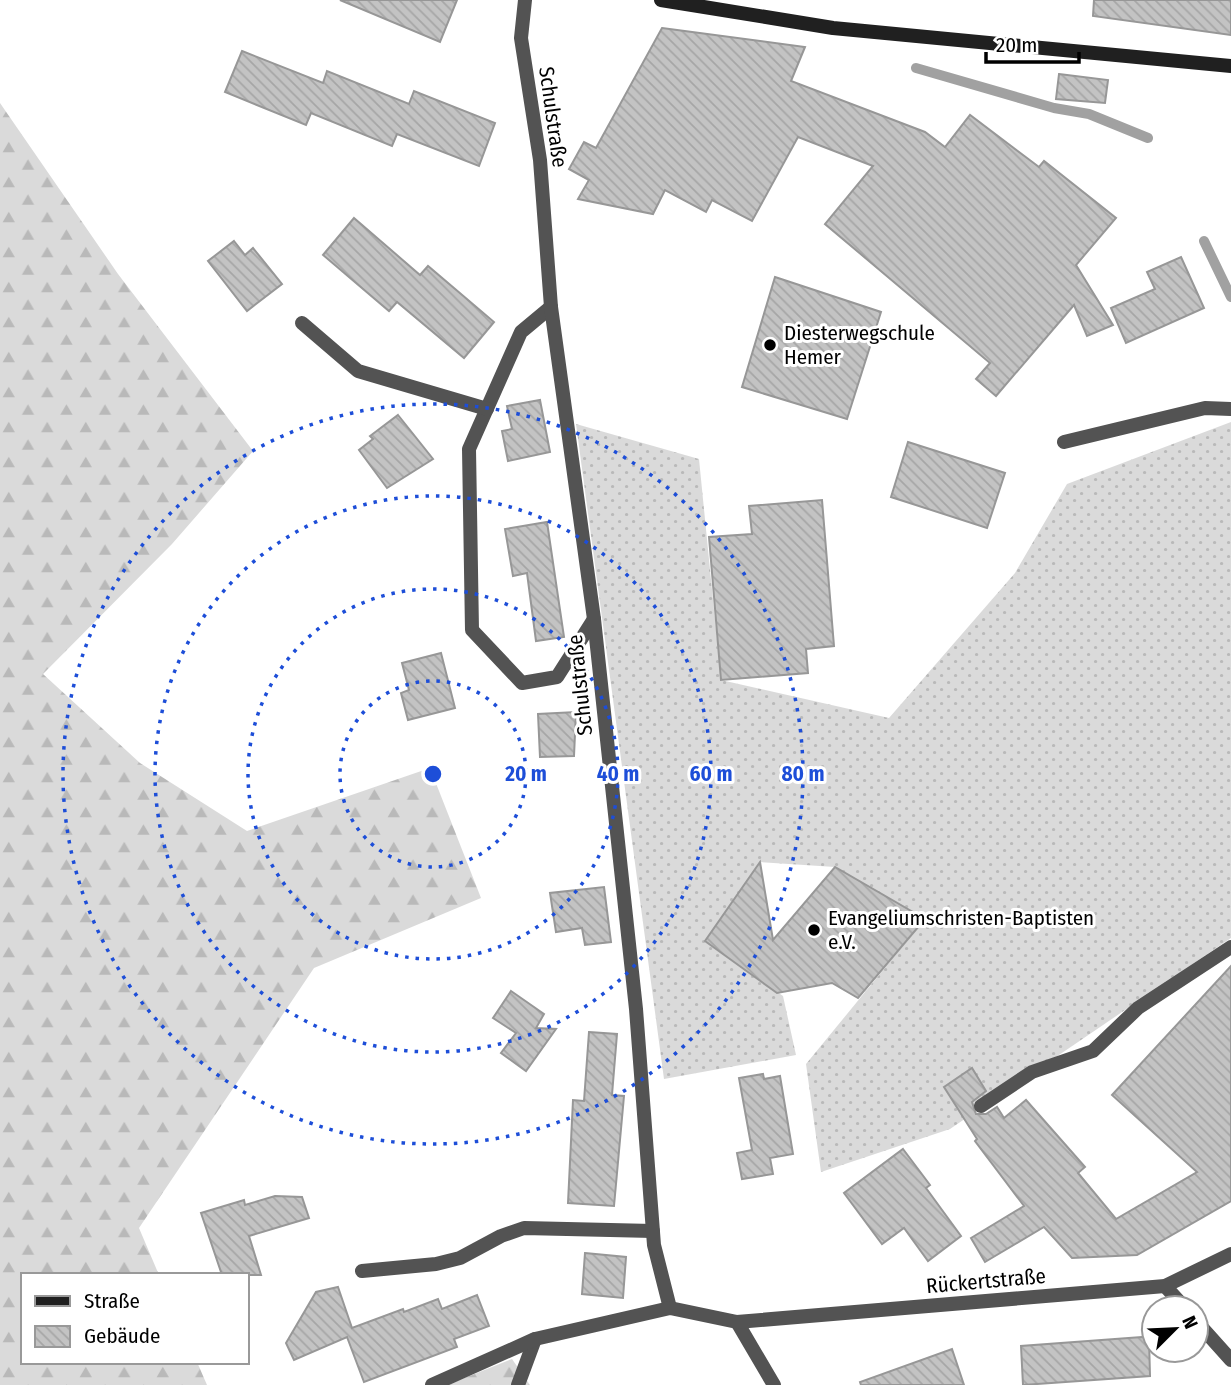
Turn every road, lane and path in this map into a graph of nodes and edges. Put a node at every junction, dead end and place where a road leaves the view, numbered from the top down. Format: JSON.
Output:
{"nodes":[{"id":1,"x":525,"y":0,"type":"edge"},
{"id":2,"x":661,"y":0,"type":"edge"},
{"id":3,"x":1231,"y":66,"type":"edge"},
{"id":4,"x":551,"y":307,"type":"junction"},
{"id":5,"x":302,"y":323,"type":"dead end"},
{"id":6,"x":487,"y":409,"type":"junction"},
{"id":7,"x":1231,"y":409,"type":"edge"},
{"id":8,"x":1064,"y":442,"type":"dead end"},
{"id":9,"x":594,"y":619,"type":"junction"},
{"id":10,"x":1231,"y":947,"type":"edge"},
{"id":11,"x":981,"y":1106,"type":"dead end"},
{"id":12,"x":653,"y":1231,"type":"junction"},
{"id":13,"x":1231,"y":1254,"type":"edge"},
{"id":14,"x":362,"y":1271,"type":"dead end"},
{"id":15,"x":1165,"y":1286,"type":"junction"},
{"id":16,"x":1172,"y":1294,"type":"edge"},
{"id":17,"x":670,"y":1308,"type":"junction"},
{"id":18,"x":737,"y":1322,"type":"junction"},
{"id":19,"x":1210,"y":1337,"type":"edge"},
{"id":20,"x":535,"y":1339,"type":"junction"},
{"id":21,"x":1231,"y":1360,"type":"edge"},
{"id":22,"x":432,"y":1385,"type":"edge"},
{"id":23,"x":518,"y":1385,"type":"edge"},
{"id":24,"x":775,"y":1385,"type":"edge"}],
"edges":[{"from":1,"to":4,"type":"street","name":"Schulstraße"},
{"from":2,"to":3,"type":"main road"},
{"from":4,"to":6,"type":"street"},
{"from":4,"to":9,"type":"street","name":"Schulstraße"},
{"from":5,"to":6,"type":"street"},
{"from":6,"to":9,"type":"street"},
{"from":7,"to":8,"type":"street"},
{"from":9,"to":12,"type":"street","name":"Schulstraße"},
{"from":10,"to":11,"type":"street"},
{"from":12,"to":14,"type":"street"},
{"from":12,"to":17,"type":"street","name":"Schulstraße"},
{"from":13,"to":15,"type":"street","name":"Rückertstraße"},
{"from":15,"to":16,"type":"street"},
{"from":15,"to":18,"type":"street","name":"Rückertstraße"},
{"from":17,"to":18,"type":"street"},
{"from":17,"to":20,"type":"street"},
{"from":18,"to":24,"type":"street"},
{"from":19,"to":21,"type":"street"},
{"from":20,"to":22,"type":"street"},
{"from":20,"to":23,"type":"street"}]}
